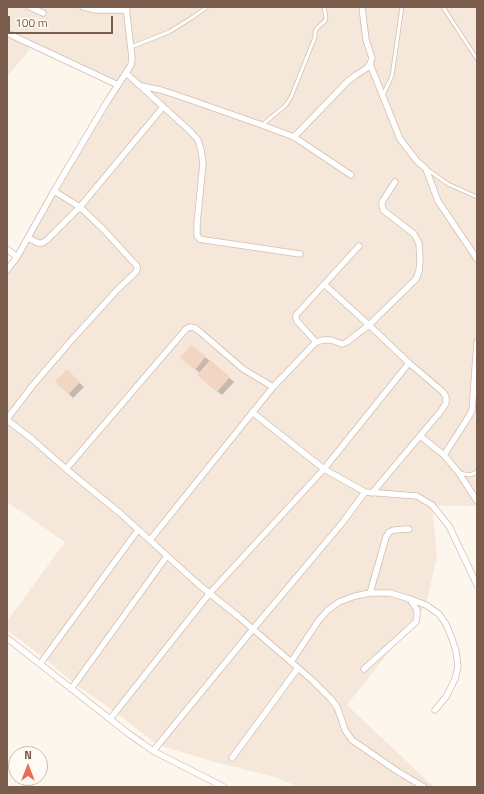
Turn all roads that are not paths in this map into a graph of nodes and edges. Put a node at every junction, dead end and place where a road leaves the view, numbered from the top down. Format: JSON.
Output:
{"nodes":[{"id":1,"x":30,"y":7,"type":"edge"},
{"id":2,"x":83,"y":7,"type":"edge"},
{"id":3,"x":207,"y":7,"type":"edge"},
{"id":4,"x":324,"y":7,"type":"edge"},
{"id":5,"x":362,"y":7,"type":"edge"},
{"id":6,"x":402,"y":7,"type":"edge"},
{"id":7,"x":443,"y":7,"type":"edge"},
{"id":8,"x":126,"y":8,"type":"edge"},
{"id":9,"x":43,"y":13,"type":"dead end"},
{"id":10,"x":7,"y":33,"type":"edge"},
{"id":11,"x":131,"y":47,"type":"junction"},
{"id":12,"x":477,"y":59,"type":"edge"},
{"id":13,"x":370,"y":64,"type":"junction"},
{"id":14,"x":126,"y":73,"type":"junction"},
{"id":15,"x":118,"y":85,"type":"junction"},
{"id":16,"x":139,"y":86,"type":"junction"},
{"id":17,"x":383,"y":95,"type":"junction"},
{"id":18,"x":163,"y":107,"type":"junction"},
{"id":19,"x":262,"y":125,"type":"junction"},
{"id":20,"x":294,"y":137,"type":"junction"},
{"id":21,"x":426,"y":169,"type":"junction"},
{"id":22,"x":351,"y":175,"type":"dead end"},
{"id":23,"x":395,"y":182,"type":"dead end"},
{"id":24,"x":54,"y":191,"type":"junction"},
{"id":25,"x":477,"y":198,"type":"edge"},
{"id":26,"x":80,"y":207,"type":"junction"},
{"id":27,"x":28,"y":238,"type":"junction"},
{"id":28,"x":359,"y":246,"type":"dead end"},
{"id":29,"x":7,"y":249,"type":"edge"},
{"id":30,"x":300,"y":254,"type":"dead end"},
{"id":31,"x":17,"y":257,"type":"junction"},
{"id":32,"x":477,"y":259,"type":"edge"},
{"id":33,"x":7,"y":270,"type":"edge"},
{"id":34,"x":324,"y":285,"type":"junction"},
{"id":35,"x":369,"y":325,"type":"junction"},
{"id":36,"x":316,"y":342,"type":"junction"},
{"id":37,"x":477,"y":342,"type":"edge"},
{"id":38,"x":409,"y":363,"type":"junction"},
{"id":39,"x":273,"y":386,"type":"junction"},
{"id":40,"x":474,"y":411,"type":"edge"},
{"id":41,"x":252,"y":412,"type":"junction"},
{"id":42,"x":7,"y":419,"type":"edge"},
{"id":43,"x":420,"y":436,"type":"junction"},
{"id":44,"x":444,"y":455,"type":"junction"},
{"id":45,"x":324,"y":468,"type":"junction"},
{"id":46,"x":66,"y":469,"type":"junction"},
{"id":47,"x":477,"y":472,"type":"edge"},
{"id":48,"x":459,"y":473,"type":"junction"},
{"id":49,"x":365,"y":492,"type":"junction"},
{"id":50,"x":372,"y":493,"type":"junction"},
{"id":51,"x":477,"y":501,"type":"edge"},
{"id":52,"x":409,"y":529,"type":"dead end"},
{"id":53,"x":138,"y":530,"type":"junction"},
{"id":54,"x":150,"y":540,"type":"junction"},
{"id":55,"x":167,"y":556,"type":"junction"},
{"id":56,"x":477,"y":585,"type":"edge"},
{"id":57,"x":370,"y":592,"type":"junction"},
{"id":58,"x":209,"y":594,"type":"junction"},
{"id":59,"x":410,"y":599,"type":"junction"},
{"id":60,"x":253,"y":629,"type":"junction"},
{"id":61,"x":7,"y":638,"type":"edge"},
{"id":62,"x":291,"y":662,"type":"junction"},
{"id":63,"x":40,"y":664,"type":"junction"},
{"id":64,"x":298,"y":668,"type":"junction"},
{"id":65,"x":364,"y":669,"type":"dead end"},
{"id":66,"x":71,"y":689,"type":"junction"},
{"id":67,"x":435,"y":710,"type":"dead end"},
{"id":68,"x":110,"y":719,"type":"junction"},
{"id":69,"x":153,"y":751,"type":"junction"},
{"id":70,"x":232,"y":758,"type":"dead end"},
{"id":71,"x":224,"y":787,"type":"edge"},
{"id":72,"x":424,"y":787,"type":"edge"}],
"edges":[{"from":1,"to":9,"type":"street"},
{"from":2,"to":8,"type":"street"},
{"from":3,"to":11,"type":"lane"},
{"from":4,"to":19,"type":"lane"},
{"from":5,"to":13,"type":"street"},
{"from":6,"to":17,"type":"lane"},
{"from":7,"to":12,"type":"lane"},
{"from":8,"to":11,"type":"street"},
{"from":10,"to":15,"type":"street"},
{"from":11,"to":14,"type":"street"},
{"from":13,"to":17,"type":"street"},
{"from":13,"to":20,"type":"street"},
{"from":14,"to":15,"type":"street"},
{"from":14,"to":16,"type":"street"},
{"from":15,"to":24,"type":"street"},
{"from":16,"to":18,"type":"street"},
{"from":16,"to":19,"type":"street"},
{"from":17,"to":21,"type":"street"},
{"from":18,"to":26,"type":"street"},
{"from":18,"to":30,"type":"street"},
{"from":19,"to":20,"type":"street"},
{"from":20,"to":22,"type":"street"},
{"from":21,"to":25,"type":"lane"},
{"from":21,"to":32,"type":"street"},
{"from":23,"to":35,"type":"street"},
{"from":24,"to":26,"type":"street"},
{"from":24,"to":27,"type":"street"},
{"from":26,"to":27,"type":"street"},
{"from":26,"to":42,"type":"street"},
{"from":27,"to":31,"type":"street"},
{"from":28,"to":34,"type":"street"},
{"from":29,"to":31,"type":"street"},
{"from":31,"to":33,"type":"street"},
{"from":34,"to":35,"type":"street"},
{"from":34,"to":36,"type":"street"},
{"from":35,"to":36,"type":"street"},
{"from":35,"to":38,"type":"street"},
{"from":36,"to":39,"type":"street"},
{"from":37,"to":40,"type":"street"},
{"from":38,"to":43,"type":"street"},
{"from":38,"to":45,"type":"street"},
{"from":39,"to":41,"type":"street"},
{"from":39,"to":46,"type":"street"},
{"from":40,"to":44,"type":"street"},
{"from":41,"to":45,"type":"street"},
{"from":41,"to":54,"type":"street"},
{"from":42,"to":46,"type":"street"},
{"from":43,"to":44,"type":"street"},
{"from":43,"to":50,"type":"street"},
{"from":44,"to":48,"type":"street"},
{"from":45,"to":49,"type":"street"},
{"from":45,"to":58,"type":"street"},
{"from":46,"to":53,"type":"street"},
{"from":47,"to":48,"type":"lane"},
{"from":48,"to":51,"type":"street"},
{"from":49,"to":50,"type":"street"},
{"from":49,"to":60,"type":"street"},
{"from":50,"to":56,"type":"street"},
{"from":52,"to":57,"type":"street"},
{"from":53,"to":54,"type":"street"},
{"from":53,"to":63,"type":"street"},
{"from":54,"to":55,"type":"street"},
{"from":55,"to":58,"type":"street"},
{"from":55,"to":66,"type":"street"},
{"from":57,"to":59,"type":"street"},
{"from":57,"to":62,"type":"street"},
{"from":58,"to":60,"type":"street"},
{"from":58,"to":68,"type":"street"},
{"from":59,"to":65,"type":"street"},
{"from":59,"to":67,"type":"street"},
{"from":60,"to":62,"type":"street"},
{"from":60,"to":69,"type":"street"},
{"from":61,"to":63,"type":"street"},
{"from":62,"to":64,"type":"street"},
{"from":63,"to":66,"type":"street"},
{"from":64,"to":70,"type":"street"},
{"from":64,"to":72,"type":"street"},
{"from":66,"to":68,"type":"street"},
{"from":68,"to":69,"type":"street"},
{"from":69,"to":71,"type":"street"}]}
